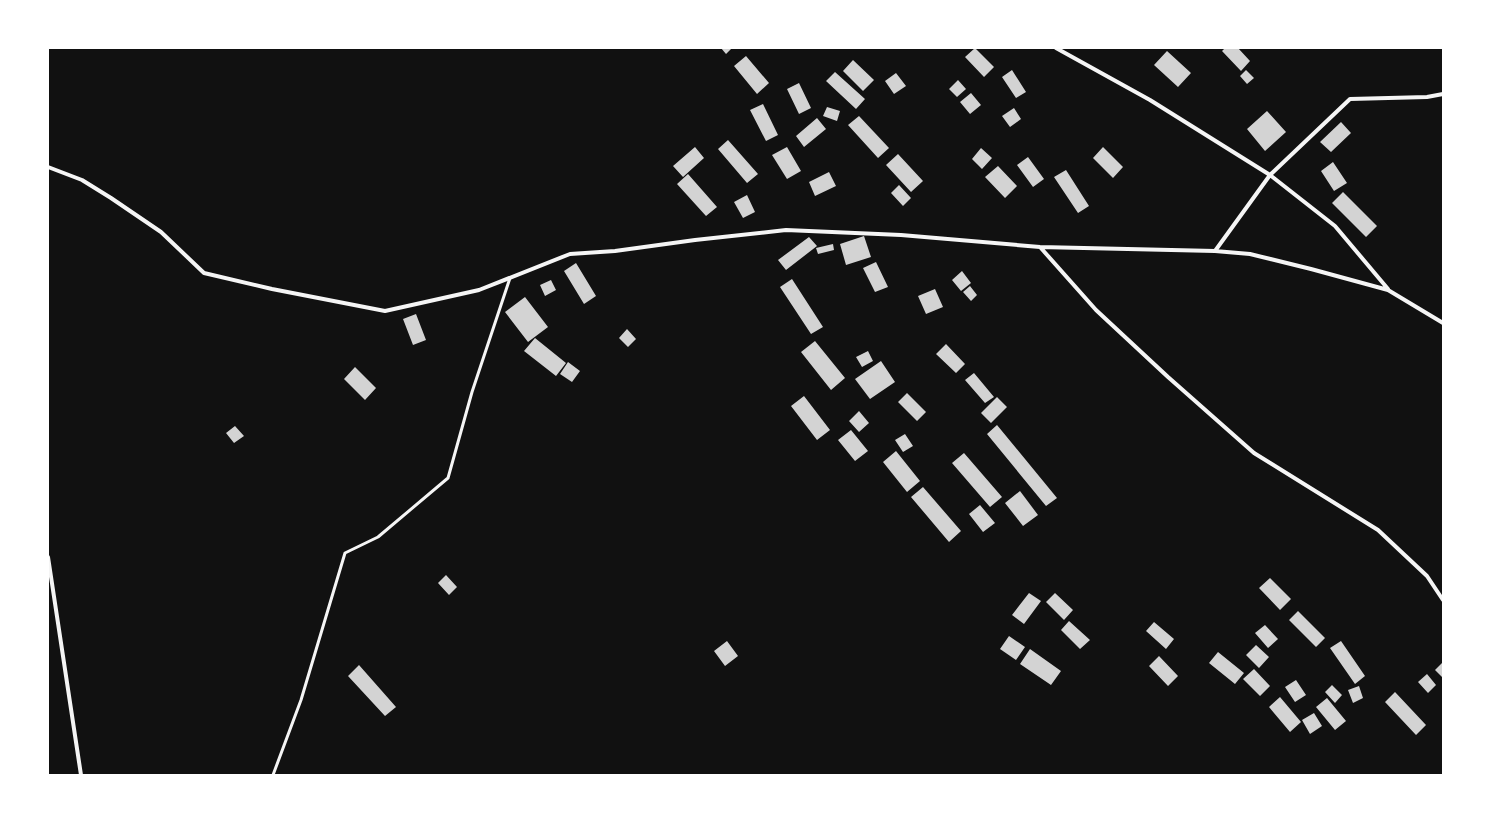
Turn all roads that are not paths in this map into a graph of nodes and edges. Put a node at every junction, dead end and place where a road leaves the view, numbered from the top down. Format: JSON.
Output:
{"nodes":[{"id":1,"x":1056,"y":48,"type":"edge"},
{"id":2,"x":1443,"y":94,"type":"edge"},
{"id":3,"x":48,"y":167,"type":"edge"},
{"id":4,"x":1270,"y":175,"type":"junction"},
{"id":5,"x":1040,"y":247,"type":"junction"},
{"id":6,"x":1215,"y":251,"type":"junction"},
{"id":7,"x":510,"y":278,"type":"junction"},
{"id":8,"x":1388,"y":290,"type":"junction"},
{"id":9,"x":1443,"y":323,"type":"edge"},
{"id":10,"x":48,"y":557,"type":"edge"},
{"id":11,"x":1443,"y":600,"type":"edge"},
{"id":12,"x":81,"y":775,"type":"edge"},
{"id":13,"x":273,"y":775,"type":"edge"}],
"edges":[{"from":1,"to":4,"type":"street"},
{"from":2,"to":4,"type":"street"},
{"from":3,"to":7,"type":"street"},
{"from":4,"to":6,"type":"street"},
{"from":4,"to":8,"type":"street"},
{"from":5,"to":6,"type":"street"},
{"from":5,"to":7,"type":"street"},
{"from":5,"to":11,"type":"street"},
{"from":6,"to":8,"type":"street"},
{"from":7,"to":13,"type":"lane"},
{"from":8,"to":9,"type":"street"},
{"from":10,"to":12,"type":"street"}]}
